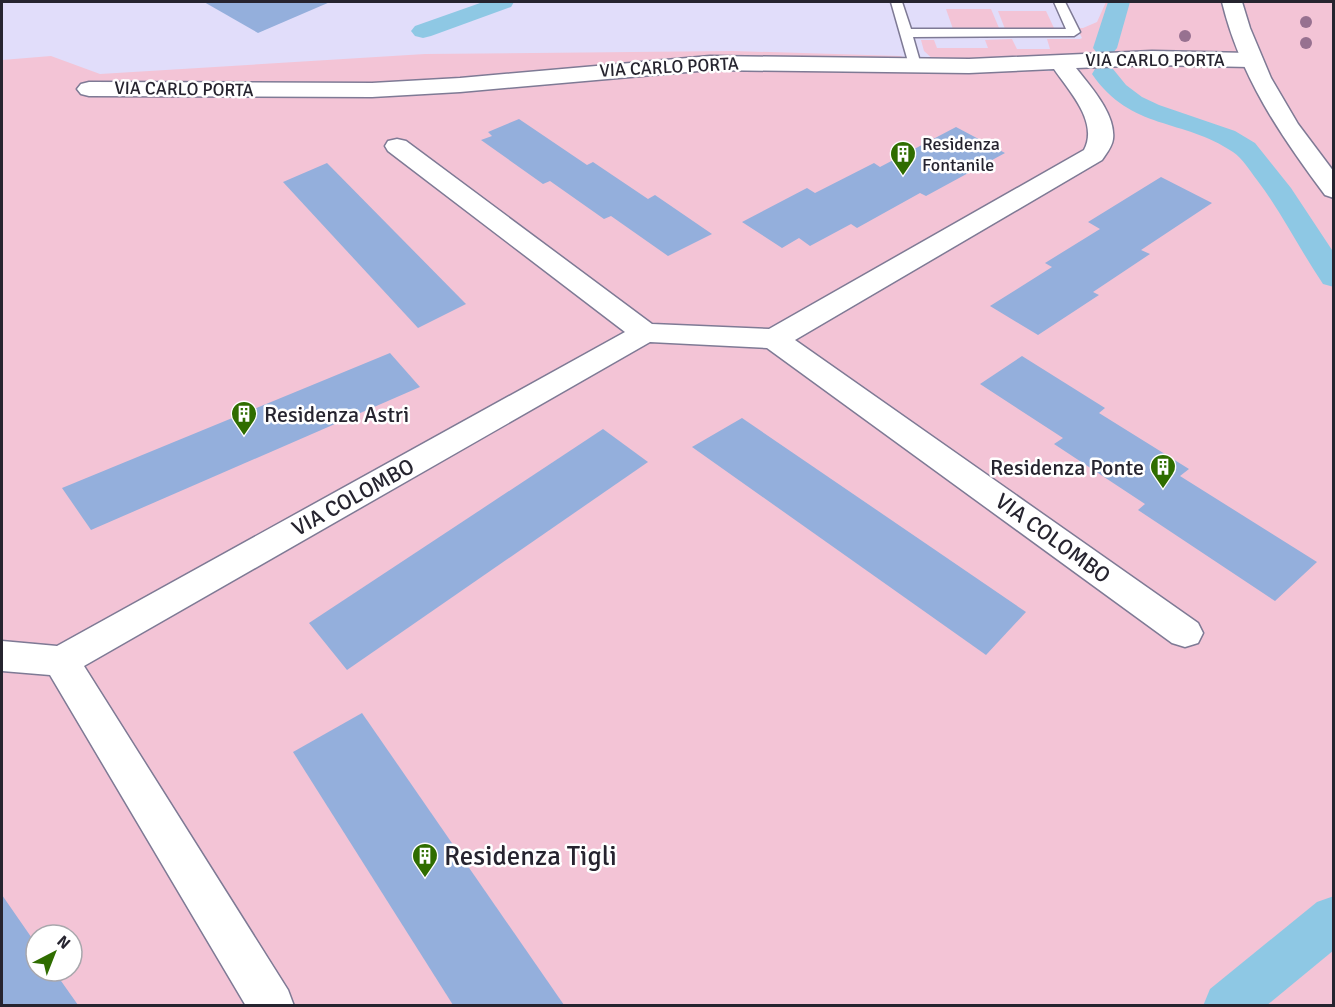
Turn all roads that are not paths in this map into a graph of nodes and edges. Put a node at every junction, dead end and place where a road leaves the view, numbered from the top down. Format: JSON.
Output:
{"nodes":[{"id":1,"x":897,"y":2,"type":"edge"},
{"id":2,"x":1060,"y":2,"type":"edge"},
{"id":3,"x":1232,"y":2,"type":"edge"},
{"id":4,"x":907,"y":33,"type":"junction"},
{"id":5,"x":1250,"y":60,"type":"junction"},
{"id":6,"x":1060,"y":61,"type":"junction"},
{"id":7,"x":915,"y":65,"type":"junction"},
{"id":8,"x":89,"y":89,"type":"dead end"},
{"id":9,"x":397,"y":146,"type":"dead end"},
{"id":10,"x":1334,"y":190,"type":"edge"},
{"id":11,"x":645,"y":333,"type":"junction"},
{"id":12,"x":774,"y":339,"type":"junction"},
{"id":13,"x":1185,"y":633,"type":"dead end"},
{"id":14,"x":2,"y":656,"type":"edge"},
{"id":15,"x":62,"y":661,"type":"junction"},
{"id":16,"x":272,"y":1005,"type":"edge"}],
"edges":[{"from":1,"to":4,"type":"lane"},
{"from":2,"to":4,"type":"lane"},
{"from":3,"to":5,"type":"street"},
{"from":4,"to":7,"type":"lane"},
{"from":5,"to":6,"type":"street","name":"VIA CARLO PORTA"},
{"from":5,"to":10,"type":"street"},
{"from":6,"to":7,"type":"street","name":"VIA CARLO PORTA"},
{"from":6,"to":12,"type":"street"},
{"from":7,"to":8,"type":"street","name":"VIA CARLO PORTA"},
{"from":9,"to":11,"type":"street"},
{"from":11,"to":12,"type":"street"},
{"from":11,"to":15,"type":"street","name":"VIA COLOMBO"},
{"from":12,"to":13,"type":"street","name":"VIA COLOMBO"},
{"from":14,"to":15,"type":"street"},
{"from":15,"to":16,"type":"street"}]}
